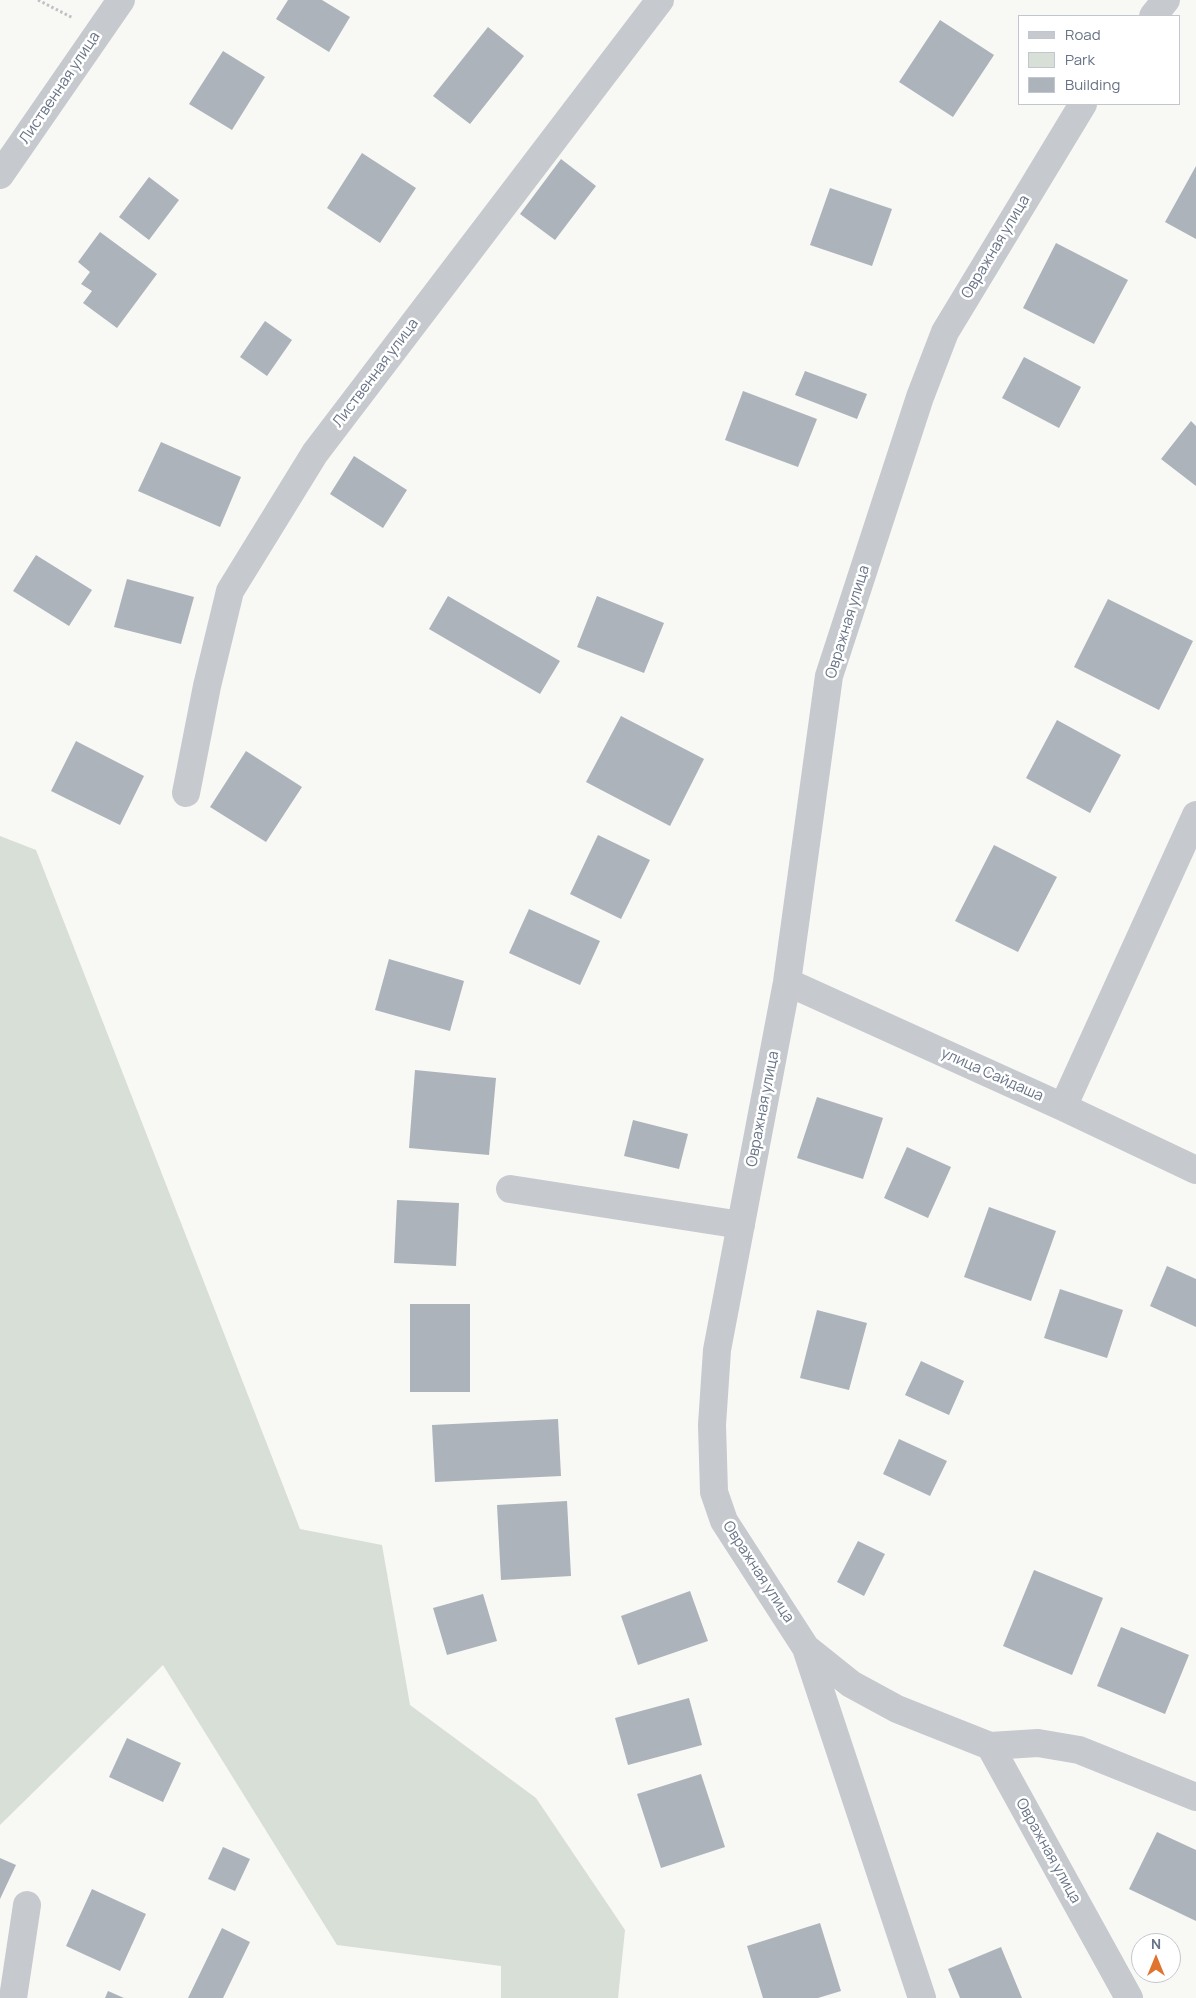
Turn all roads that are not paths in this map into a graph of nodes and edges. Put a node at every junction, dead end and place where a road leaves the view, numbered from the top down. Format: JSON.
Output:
{"nodes":[{"id":1,"x":121,"y":0,"type":"edge"},
{"id":2,"x":660,"y":0,"type":"edge"},
{"id":3,"x":1166,"y":0,"type":"edge"},
{"id":4,"x":1154,"y":15,"type":"edge"},
{"id":5,"x":1082,"y":105,"type":"edge"},
{"id":6,"x":0,"y":175,"type":"edge"},
{"id":7,"x":186,"y":793,"type":"dead end"},
{"id":8,"x":1196,"y":815,"type":"edge"},
{"id":9,"x":786,"y":982,"type":"junction"},
{"id":10,"x":1063,"y":1106,"type":"junction"},
{"id":11,"x":1196,"y":1170,"type":"edge"},
{"id":12,"x":510,"y":1189,"type":"dead end"},
{"id":13,"x":740,"y":1225,"type":"junction"},
{"id":14,"x":806,"y":1648,"type":"junction"},
{"id":15,"x":990,"y":1746,"type":"junction"},
{"id":16,"x":1196,"y":1797,"type":"edge"},
{"id":17,"x":27,"y":1905,"type":"dead end"},
{"id":18,"x":13,"y":1998,"type":"edge"},
{"id":19,"x":922,"y":1998,"type":"edge"},
{"id":20,"x":1129,"y":1998,"type":"edge"}],
"edges":[{"from":1,"to":6,"type":"street","name":"Лиственная улица"},
{"from":2,"to":7,"type":"street","name":"Лиственная улица"},
{"from":3,"to":4,"type":"street"},
{"from":5,"to":9,"type":"street","name":"Овражная улица"},
{"from":8,"to":10,"type":"street"},
{"from":9,"to":10,"type":"street","name":"улица Сайдаша"},
{"from":9,"to":13,"type":"street","name":"Овражная улица"},
{"from":10,"to":11,"type":"street","name":"улица Сайдаша"},
{"from":12,"to":13,"type":"street"},
{"from":13,"to":14,"type":"street","name":"Овражная улица"},
{"from":14,"to":15,"type":"street","name":"Овражная улица"},
{"from":14,"to":19,"type":"street"},
{"from":15,"to":16,"type":"street"},
{"from":15,"to":20,"type":"street","name":"Овражная улица"},
{"from":17,"to":18,"type":"street"}]}
